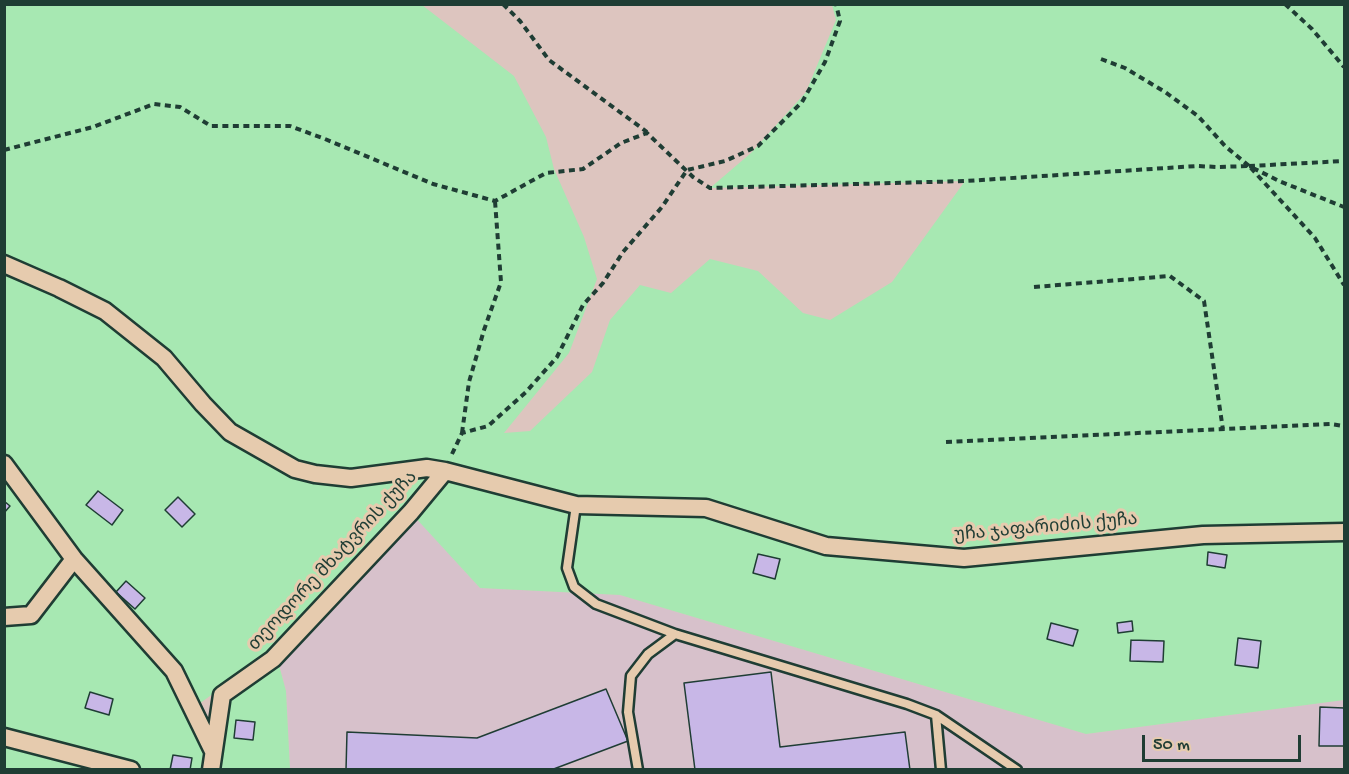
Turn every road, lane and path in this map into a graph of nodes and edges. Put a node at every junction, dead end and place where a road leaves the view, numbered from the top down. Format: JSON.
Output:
{"nodes":[{"id":1,"x":503,"y":4,"type":"edge"},
{"id":2,"x":836,"y":4,"type":"edge"},
{"id":3,"x":1285,"y":4,"type":"edge"},
{"id":4,"x":1101,"y":59,"type":"dead end"},
{"id":5,"x":1344,"y":67,"type":"edge"},
{"id":6,"x":647,"y":133,"type":"junction"},
{"id":7,"x":4,"y":150,"type":"edge"},
{"id":8,"x":1344,"y":161,"type":"edge"},
{"id":9,"x":1249,"y":166,"type":"junction"},
{"id":10,"x":687,"y":170,"type":"junction"},
{"id":11,"x":495,"y":201,"type":"junction"},
{"id":12,"x":1344,"y":207,"type":"edge"},
{"id":13,"x":4,"y":264,"type":"edge"},
{"id":14,"x":1344,"y":285,"type":"edge"},
{"id":15,"x":1034,"y":286,"type":"dead end"},
{"id":16,"x":1344,"y":426,"type":"edge"},
{"id":17,"x":1223,"y":430,"type":"junction"},
{"id":18,"x":462,"y":433,"type":"junction"},
{"id":19,"x":946,"y":442,"type":"dead end"},
{"id":20,"x":4,"y":464,"type":"edge"},
{"id":21,"x":445,"y":471,"type":"junction"},
{"id":22,"x":576,"y":505,"type":"junction"},
{"id":23,"x":1344,"y":532,"type":"edge"},
{"id":24,"x":74,"y":559,"type":"junction"},
{"id":25,"x":4,"y":617,"type":"edge"},
{"id":26,"x":675,"y":634,"type":"junction"},
{"id":27,"x":936,"y":715,"type":"junction"},
{"id":28,"x":4,"y":737,"type":"edge"},
{"id":29,"x":213,"y":751,"type":"junction"},
{"id":30,"x":131,"y":770,"type":"edge"},
{"id":31,"x":211,"y":770,"type":"edge"},
{"id":32,"x":638,"y":770,"type":"edge"},
{"id":33,"x":941,"y":770,"type":"edge"},
{"id":34,"x":1017,"y":770,"type":"edge"}],
"edges":[{"from":1,"to":6,"type":"path"},
{"from":2,"to":10,"type":"path"},
{"from":3,"to":5,"type":"path"},
{"from":4,"to":9,"type":"path"},
{"from":6,"to":10,"type":"path"},
{"from":6,"to":11,"type":"path"},
{"from":7,"to":11,"type":"path"},
{"from":8,"to":9,"type":"path"},
{"from":9,"to":10,"type":"path"},
{"from":9,"to":12,"type":"path"},
{"from":9,"to":14,"type":"path"},
{"from":10,"to":18,"type":"path"},
{"from":11,"to":18,"type":"path"},
{"from":13,"to":21,"type":"street","name":"უჩა ჯაფარიძის ქუჩა"},
{"from":15,"to":17,"type":"path"},
{"from":16,"to":17,"type":"path"},
{"from":17,"to":19,"type":"path"},
{"from":18,"to":21,"type":"path"},
{"from":20,"to":24,"type":"street"},
{"from":21,"to":22,"type":"street","name":"უჩა ჯაფარიძის ქუჩა"},
{"from":21,"to":29,"type":"street","name":"თეოდორე მხატვრის ქუჩა"},
{"from":22,"to":23,"type":"street","name":"უჩა ჯაფარიძის ქუჩა"},
{"from":22,"to":26,"type":"lane"},
{"from":24,"to":25,"type":"street"},
{"from":24,"to":29,"type":"street"},
{"from":26,"to":27,"type":"lane"},
{"from":26,"to":32,"type":"lane"},
{"from":27,"to":33,"type":"lane"},
{"from":27,"to":34,"type":"lane"},
{"from":28,"to":30,"type":"street"},
{"from":29,"to":31,"type":"street","name":"თეოდორე მხატვრის ქუჩა"}]}
